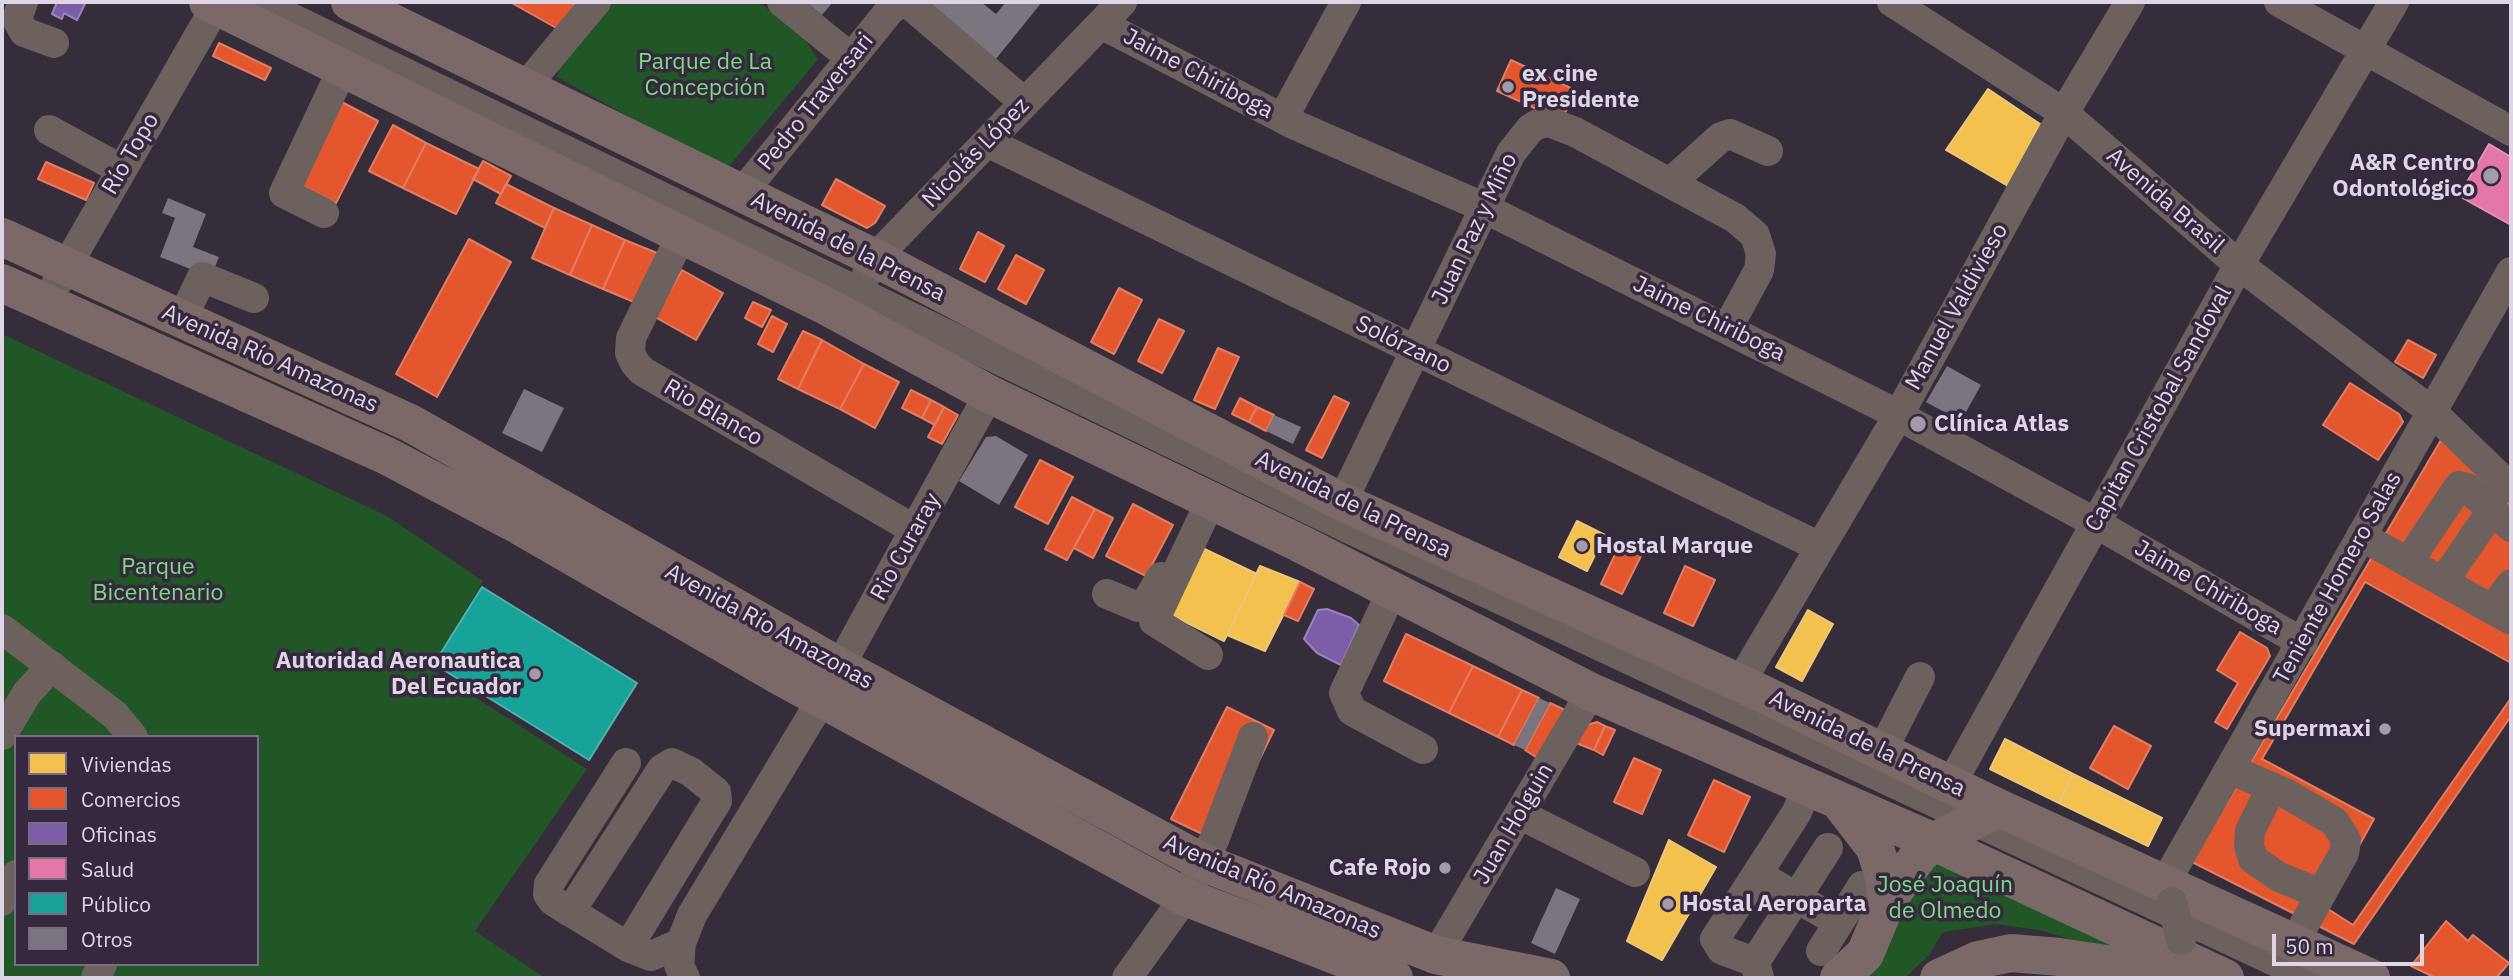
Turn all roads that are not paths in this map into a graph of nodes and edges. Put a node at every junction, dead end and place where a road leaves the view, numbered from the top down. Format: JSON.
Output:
{"nodes":[{"id":1,"x":23,"y":2,"type":"edge"},
{"id":2,"x":258,"y":2,"type":"edge"},
{"id":3,"x":294,"y":2,"type":"edge"},
{"id":4,"x":350,"y":2,"type":"edge"},
{"id":5,"x":596,"y":2,"type":"edge"},
{"id":6,"x":782,"y":2,"type":"edge"},
{"id":7,"x":1122,"y":2,"type":"edge"},
{"id":8,"x":1346,"y":2,"type":"edge"},
{"id":9,"x":1892,"y":2,"type":"edge"},
{"id":10,"x":2130,"y":2,"type":"edge"},
{"id":11,"x":2279,"y":2,"type":"edge"},
{"id":12,"x":2394,"y":2,"type":"edge"},
{"id":13,"x":212,"y":4,"type":"edge"},
{"id":14,"x":899,"y":5,"type":"edge"},
{"id":15,"x":1101,"y":24,"type":"junction"},
{"id":16,"x":54,"y":43,"type":"dead end"},
{"id":17,"x":2366,"y":51,"type":"junction"},
{"id":18,"x":851,"y":58,"type":"junction"},
{"id":19,"x":342,"y":68,"type":"junction"},
{"id":20,"x":526,"y":86,"type":"junction"},
{"id":21,"x":1025,"y":103,"type":"junction"},
{"id":22,"x":2064,"y":113,"type":"junction"},
{"id":23,"x":1283,"y":118,"type":"junction"},
{"id":24,"x":49,"y":130,"type":"dead end"},
{"id":25,"x":2511,"y":131,"type":"edge"},
{"id":26,"x":986,"y":142,"type":"junction"},
{"id":27,"x":1768,"y":150,"type":"dead end"},
{"id":28,"x":122,"y":170,"type":"junction"},
{"id":29,"x":1671,"y":182,"type":"junction"},
{"id":30,"x":742,"y":193,"type":"junction"},
{"id":31,"x":1483,"y":208,"type":"junction"},
{"id":32,"x":324,"y":213,"type":"dead end"},
{"id":33,"x":681,"y":236,"type":"junction"},
{"id":34,"x":2,"y":237,"type":"edge"},
{"id":35,"x":2239,"y":265,"type":"junction"},
{"id":36,"x":66,"y":267,"type":"junction"},
{"id":37,"x":2511,"y":272,"type":"edge"},
{"id":38,"x":2,"y":283,"type":"edge"},
{"id":39,"x":861,"y":285,"type":"junction"},
{"id":40,"x":254,"y":298,"type":"dead end"},
{"id":41,"x":46,"y":302,"type":"junction"},
{"id":42,"x":182,"y":319,"type":"junction"},
{"id":43,"x":1728,"y":327,"type":"junction"},
{"id":44,"x":1416,"y":351,"type":"junction"},
{"id":45,"x":989,"y":394,"type":"junction"},
{"id":46,"x":2431,"y":411,"type":"junction"},
{"id":47,"x":1898,"y":416,"type":"junction"},
{"id":48,"x":2511,"y":488,"type":"edge"},
{"id":49,"x":1208,"y":499,"type":"junction"},
{"id":50,"x":1342,"y":502,"type":"junction"},
{"id":51,"x":527,"y":511,"type":"junction"},
{"id":52,"x":2502,"y":519,"type":"edge"},
{"id":53,"x":2096,"y":523,"type":"junction"},
{"id":54,"x":915,"y":530,"type":"junction"},
{"id":55,"x":2361,"y":536,"type":"junction"},
{"id":56,"x":1820,"y":547,"type":"junction"},
{"id":57,"x":2408,"y":562,"type":"junction"},
{"id":58,"x":2443,"y":582,"type":"junction"},
{"id":59,"x":2511,"y":584,"type":"edge"},
{"id":60,"x":1392,"y":591,"type":"junction"},
{"id":61,"x":1107,"y":594,"type":"dead end"},
{"id":62,"x":2502,"y":614,"type":"edge"},
{"id":63,"x":2,"y":629,"type":"edge"},
{"id":64,"x":2303,"y":643,"type":"junction"},
{"id":65,"x":1208,"y":655,"type":"dead end"},
{"id":66,"x":52,"y":666,"type":"junction"},
{"id":67,"x":840,"y":666,"type":"junction"},
{"id":68,"x":1920,"y":677,"type":"dead end"},
{"id":69,"x":1740,"y":683,"type":"junction"},
{"id":70,"x":1591,"y":692,"type":"junction"},
{"id":71,"x":822,"y":699,"type":"junction"},
{"id":72,"x":116,"y":729,"type":"edge"},
{"id":73,"x":2,"y":735,"type":"edge"},
{"id":74,"x":1253,"y":737,"type":"dead end"},
{"id":75,"x":1423,"y":749,"type":"dead end"},
{"id":76,"x":1882,"y":751,"type":"junction"},
{"id":77,"x":626,"y":763,"type":"dead end"},
{"id":78,"x":2230,"y":769,"type":"junction"},
{"id":79,"x":1951,"y":783,"type":"junction"},
{"id":80,"x":2272,"y":787,"type":"junction"},
{"id":81,"x":1823,"y":794,"type":"junction"},
{"id":82,"x":1995,"y":810,"type":"junction"},
{"id":83,"x":1521,"y":815,"type":"junction"},
{"id":84,"x":1938,"y":840,"type":"junction"},
{"id":85,"x":1828,"y":848,"type":"dead end"},
{"id":86,"x":1202,"y":862,"type":"junction"},
{"id":87,"x":1635,"y":872,"type":"dead end"},
{"id":88,"x":1757,"y":874,"type":"junction"},
{"id":89,"x":14,"y":879,"type":"edge"},
{"id":90,"x":2168,"y":893,"type":"junction"},
{"id":91,"x":2321,"y":894,"type":"junction"},
{"id":92,"x":1874,"y":895,"type":"junction"},
{"id":93,"x":1185,"y":897,"type":"junction"},
{"id":94,"x":1797,"y":898,"type":"junction"},
{"id":95,"x":2,"y":901,"type":"edge"},
{"id":96,"x":570,"y":912,"type":"junction"},
{"id":97,"x":1838,"y":922,"type":"junction"},
{"id":98,"x":681,"y":943,"type":"junction"},
{"id":99,"x":2294,"y":943,"type":"junction"},
{"id":100,"x":628,"y":947,"type":"junction"},
{"id":101,"x":1436,"y":955,"type":"junction"},
{"id":102,"x":1830,"y":965,"type":"edge"},
{"id":103,"x":2188,"y":966,"type":"edge"},
{"id":104,"x":1757,"y":970,"type":"edge"},
{"id":105,"x":685,"y":978,"type":"edge"},
{"id":106,"x":1127,"y":978,"type":"edge"},
{"id":107,"x":1394,"y":978,"type":"edge"},
{"id":108,"x":1551,"y":978,"type":"edge"},
{"id":109,"x":1939,"y":978,"type":"edge"},
{"id":110,"x":2225,"y":978,"type":"edge"},
{"id":111,"x":2311,"y":978,"type":"edge"},
{"id":112,"x":2371,"y":978,"type":"edge"}],
"edges":[{"from":1,"to":16,"type":"street"},
{"from":2,"to":39,"type":"street"},
{"from":3,"to":39,"type":"street"},
{"from":4,"to":20,"type":"main road","name":"Avenida de la Prensa"},
{"from":5,"to":20,"type":"street"},
{"from":6,"to":18,"type":"street"},
{"from":7,"to":15,"type":"street","name":"Nicolás López"},
{"from":8,"to":23,"type":"street"},
{"from":9,"to":22,"type":"street","name":"Avenida Brasil"},
{"from":10,"to":22,"type":"street","name":"Manuel Valdivieso"},
{"from":11,"to":17,"type":"street"},
{"from":12,"to":17,"type":"street","name":"Capitan Cristobal Sandoval"},
{"from":13,"to":19,"type":"main road","name":"Avenida de la Prensa"},
{"from":13,"to":28,"type":"street","name":"Río Topo"},
{"from":14,"to":18,"type":"street","name":"Pedro Traversari"},
{"from":14,"to":21,"type":"street"},
{"from":15,"to":21,"type":"street","name":"Nicolás López"},
{"from":15,"to":23,"type":"street","name":"Jaime Chiriboga"},
{"from":17,"to":25,"type":"street"},
{"from":17,"to":35,"type":"street","name":"Capitan Cristobal Sandoval"},
{"from":18,"to":30,"type":"street","name":"Pedro Traversari"},
{"from":19,"to":32,"type":"street"},
{"from":19,"to":33,"type":"main road","name":"Avenida de la Prensa"},
{"from":20,"to":30,"type":"main road","name":"Avenida de la Prensa"},
{"from":21,"to":26,"type":"street","name":"Nicolás López"},
{"from":22,"to":35,"type":"street","name":"Avenida Brasil"},
{"from":22,"to":47,"type":"street","name":"Manuel Valdivieso"},
{"from":23,"to":31,"type":"street","name":"Jaime Chiriboga"},
{"from":24,"to":28,"type":"street"},
{"from":26,"to":39,"type":"street","name":"Nicolás López"},
{"from":26,"to":44,"type":"street","name":"Solórzano"},
{"from":27,"to":29,"type":"street"},
{"from":28,"to":36,"type":"street","name":"Río Topo"},
{"from":29,"to":31,"type":"street","name":"Juan Paz y Miño"},
{"from":29,"to":43,"type":"street","name":"Juan Paz y Miño"},
{"from":30,"to":39,"type":"main road","name":"Avenida de la Prensa"},
{"from":31,"to":43,"type":"street","name":"Jaime Chiriboga"},
{"from":31,"to":44,"type":"street","name":"Juan Paz y Miño"},
{"from":33,"to":39,"type":"main road","name":"Avenida de la Prensa"},
{"from":33,"to":54,"type":"street","name":"Rio Blanco"},
{"from":34,"to":36,"type":"main road","name":"Avenida Río Amazonas"},
{"from":35,"to":46,"type":"street","name":"Avenida Brasil"},
{"from":35,"to":53,"type":"street","name":"Capitan Cristobal Sandoval"},
{"from":36,"to":41,"type":"street","name":"Río Topo"},
{"from":36,"to":42,"type":"main road","name":"Avenida Río Amazonas"},
{"from":37,"to":46,"type":"street","name":"Teniente Homero Salas"},
{"from":38,"to":41,"type":"main road","name":"Avenida Río Amazonas"},
{"from":39,"to":45,"type":"main road","name":"Avenida de la Prensa"},
{"from":39,"to":50,"type":"main road","name":"Avenida de la Prensa"},
{"from":39,"to":111,"type":"street"},
{"from":40,"to":42,"type":"street"},
{"from":41,"to":51,"type":"main road","name":"Avenida Río Amazonas"},
{"from":42,"to":51,"type":"main road","name":"Avenida Río Amazonas"},
{"from":43,"to":47,"type":"street","name":"Jaime Chiriboga"},
{"from":44,"to":50,"type":"street","name":"Juan Paz y Miño"},
{"from":44,"to":56,"type":"street","name":"Solórzano"},
{"from":45,"to":49,"type":"main road","name":"Avenida de la Prensa"},
{"from":45,"to":54,"type":"street","name":"Rio Curaray"},
{"from":46,"to":48,"type":"street","name":"Avenida Brasil"},
{"from":46,"to":55,"type":"street","name":"Teniente Homero Salas"},
{"from":47,"to":53,"type":"street","name":"Jaime Chiriboga"},
{"from":47,"to":56,"type":"street","name":"Manuel Valdivieso"},
{"from":49,"to":60,"type":"main road","name":"Avenida de la Prensa"},
{"from":49,"to":61,"type":"street"},
{"from":49,"to":65,"type":"street"},
{"from":50,"to":69,"type":"main road","name":"Avenida de la Prensa"},
{"from":51,"to":67,"type":"main road","name":"Avenida Río Amazonas"},
{"from":51,"to":71,"type":"main road","name":"Avenida Río Amazonas"},
{"from":52,"to":57,"type":"street"},
{"from":52,"to":58,"type":"street"},
{"from":53,"to":64,"type":"street","name":"Jaime Chiriboga"},
{"from":53,"to":79,"type":"street","name":"Capitan Cristobal Sandoval"},
{"from":54,"to":67,"type":"street","name":"Rio Curaray"},
{"from":55,"to":57,"type":"street"},
{"from":55,"to":64,"type":"street","name":"Teniente Homero Salas"},
{"from":56,"to":69,"type":"street","name":"Manuel Valdivieso"},
{"from":57,"to":58,"type":"street"},
{"from":58,"to":62,"type":"street"},
{"from":59,"to":62,"type":"street"},
{"from":60,"to":70,"type":"main road","name":"Avenida de la Prensa"},
{"from":60,"to":75,"type":"street"},
{"from":63,"to":66,"type":"street"},
{"from":64,"to":78,"type":"street","name":"Teniente Homero Salas"},
{"from":66,"to":72,"type":"street"},
{"from":66,"to":73,"type":"street"},
{"from":67,"to":71,"type":"street","name":"Rio Curaray"},
{"from":67,"to":86,"type":"main road","name":"Avenida Río Amazonas"},
{"from":68,"to":76,"type":"street"},
{"from":69,"to":76,"type":"main road","name":"Avenida de la Prensa"},
{"from":70,"to":81,"type":"main road","name":"Avenida de la Prensa"},
{"from":70,"to":83,"type":"street","name":"Juan Holguin"},
{"from":71,"to":93,"type":"main road","name":"Avenida Río Amazonas"},
{"from":71,"to":98,"type":"street","name":"Rio Curaray"},
{"from":74,"to":86,"type":"street"},
{"from":76,"to":79,"type":"main road","name":"Avenida de la Prensa"},
{"from":77,"to":96,"type":"street"},
{"from":78,"to":80,"type":"street"},
{"from":78,"to":90,"type":"street","name":"Teniente Homero Salas"},
{"from":79,"to":82,"type":"main road","name":"Avenida de la Prensa"},
{"from":80,"to":91,"type":"street"},
{"from":80,"to":91,"type":"street"},
{"from":81,"to":84,"type":"main road","name":"Avenida de la Prensa"},
{"from":81,"to":88,"type":"street"},
{"from":81,"to":92,"type":"main road"},
{"from":82,"to":84,"type":"main road","bridge":true},
{"from":82,"to":90,"type":"main road","name":"Avenida de la Prensa"},
{"from":83,"to":87,"type":"street"},
{"from":83,"to":101,"type":"street","name":"Juan Holguin"},
{"from":84,"to":92,"type":"main road"},
{"from":84,"to":103,"type":"main road","name":"Avenida de la Prensa"},
{"from":85,"to":94,"type":"street"},
{"from":86,"to":93,"type":"street"},
{"from":86,"to":101,"type":"main road","name":"Avenida Río Amazonas"},
{"from":88,"to":94,"type":"street"},
{"from":88,"to":104,"type":"street"},
{"from":89,"to":95,"type":"street"},
{"from":90,"to":99,"type":"main road","name":"Avenida de la Prensa"},
{"from":90,"to":103,"type":"street","bridge":true},
{"from":91,"to":99,"type":"street"},
{"from":92,"to":97,"type":"street"},
{"from":92,"to":102,"type":"main road"},
{"from":93,"to":106,"type":"street"},
{"from":93,"to":107,"type":"main road","name":"Avenida Río Amazonas"},
{"from":94,"to":97,"type":"street"},
{"from":94,"to":104,"type":"street"},
{"from":96,"to":100,"type":"street"},
{"from":96,"to":100,"type":"street"},
{"from":97,"to":102,"type":"street"},
{"from":98,"to":100,"type":"street"},
{"from":98,"to":105,"type":"street"},
{"from":99,"to":112,"type":"main road","name":"Avenida de la Prensa"},
{"from":101,"to":108,"type":"main road","name":"Avenida Río Amazonas"},
{"from":103,"to":109,"type":"main road"},
{"from":103,"to":110,"type":"main road","name":"Avenida de la Prensa"}]}
